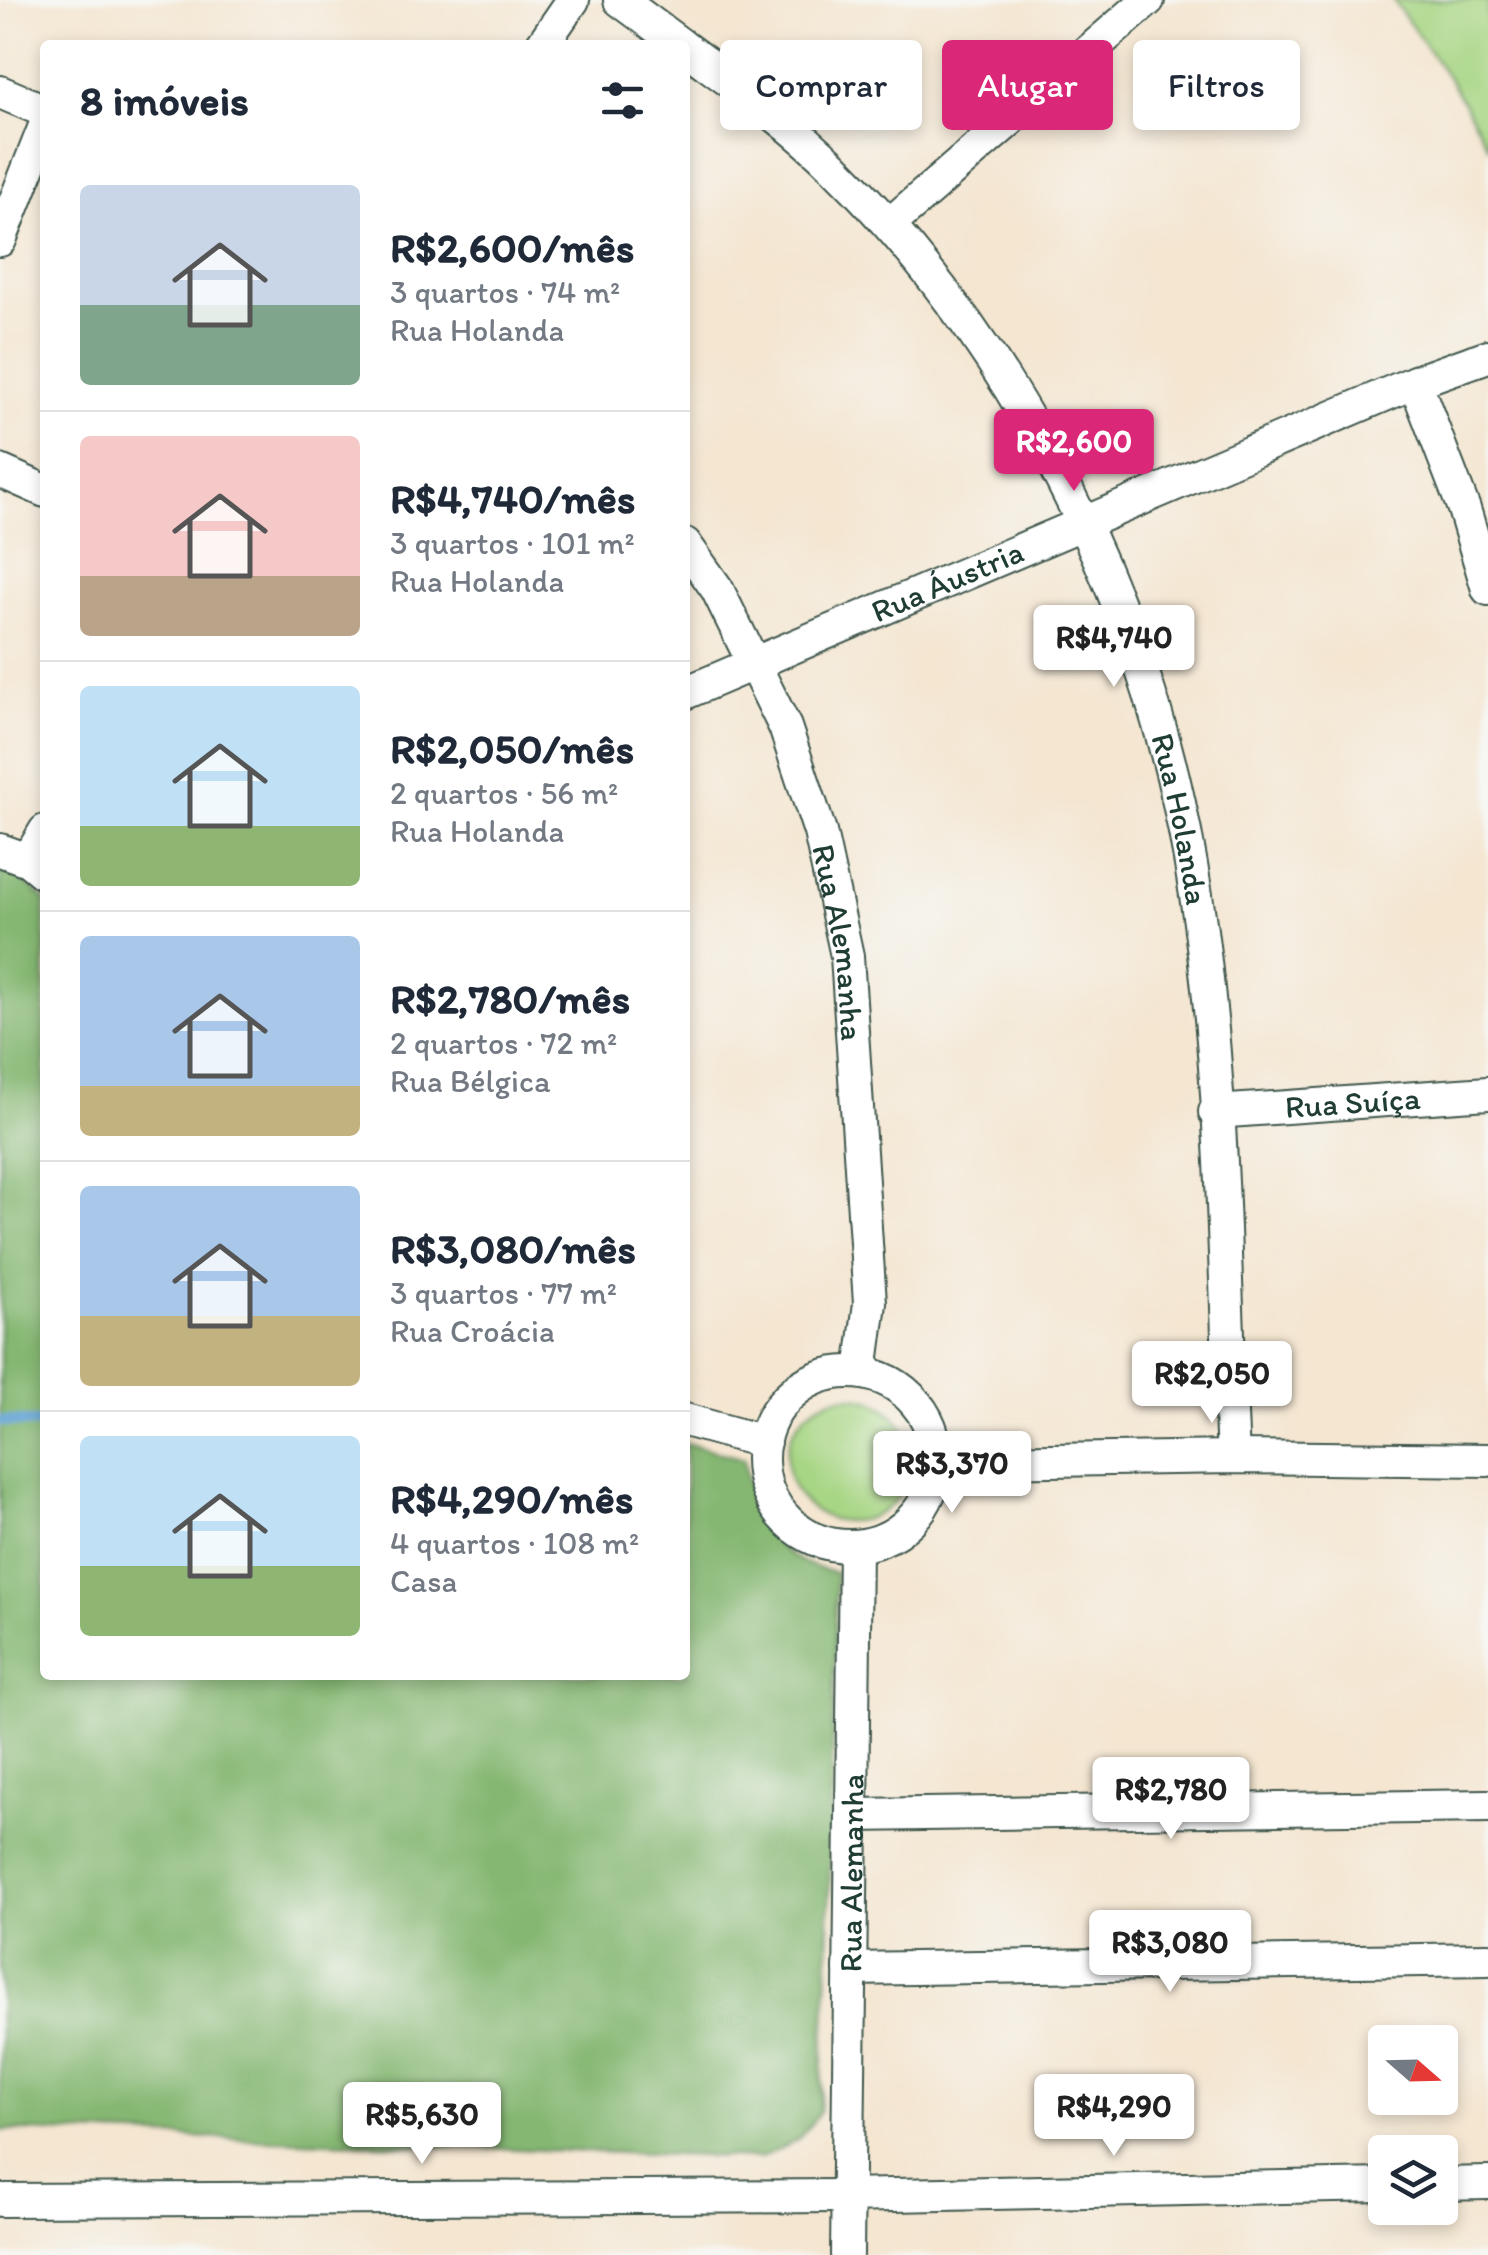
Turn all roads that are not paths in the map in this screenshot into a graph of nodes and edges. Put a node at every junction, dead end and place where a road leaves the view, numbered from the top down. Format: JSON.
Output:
{"nodes":[{"id":1,"x":572,"y":0,"type":"edge"},
{"id":2,"x":620,"y":0,"type":"edge"},
{"id":3,"x":1148,"y":0,"type":"edge"},
{"id":4,"x":545,"y":40,"type":"edge"},
{"id":5,"x":675,"y":40,"type":"edge"},
{"id":6,"x":690,"y":52,"type":"edge"},
{"id":7,"x":0,"y":92,"type":"edge"},
{"id":8,"x":40,"y":109,"type":"edge"},
{"id":9,"x":40,"y":139,"type":"edge"},
{"id":10,"x":890,"y":224,"type":"junction"},
{"id":11,"x":0,"y":240,"type":"edge"},
{"id":12,"x":1488,"y":356,"type":"edge"},
{"id":13,"x":1414,"y":382,"type":"junction"},
{"id":14,"x":0,"y":471,"type":"edge"},
{"id":15,"x":40,"y":489,"type":"edge"},
{"id":16,"x":1083,"y":524,"type":"junction"},
{"id":17,"x":690,"y":551,"type":"edge"},
{"id":18,"x":1488,"y":588,"type":"edge"},
{"id":19,"x":756,"y":661,"type":"junction"},
{"id":20,"x":690,"y":691,"type":"edge"},
{"id":21,"x":40,"y":838,"type":"edge"},
{"id":22,"x":24,"y":861,"type":"edge"},
{"id":23,"x":1488,"y":1093,"type":"edge"},
{"id":24,"x":1216,"y":1112,"type":"junction"},
{"id":25,"x":860,"y":1372,"type":"junction"},
{"id":26,"x":690,"y":1421,"type":"edge"},
{"id":27,"x":764,"y":1442,"type":"junction"},
{"id":28,"x":1232,"y":1457,"type":"junction"},
{"id":29,"x":1488,"y":1460,"type":"edge"},
{"id":30,"x":936,"y":1462,"type":"junction"},
{"id":31,"x":855,"y":1547,"type":"junction"},
{"id":32,"x":1488,"y":1806,"type":"edge"},
{"id":33,"x":854,"y":1815,"type":"junction"},
{"id":34,"x":1488,"y":1958,"type":"edge"},
{"id":35,"x":850,"y":1969,"type":"junction"},
{"id":36,"x":1488,"y":2182,"type":"edge"},
{"id":37,"x":1458,"y":2183,"type":"edge"},
{"id":38,"x":1368,"y":2185,"type":"edge"},
{"id":39,"x":844,"y":2196,"type":"junction"},
{"id":40,"x":0,"y":2200,"type":"edge"},
{"id":41,"x":846,"y":2255,"type":"edge"}],
"edges":[{"from":1,"to":4,"type":"street"},
{"from":2,"to":5,"type":"street","name":"Rua Holanda"},
{"from":3,"to":10,"type":"street"},
{"from":6,"to":10,"type":"street","name":"Rua Holanda"},
{"from":7,"to":8,"type":"street"},
{"from":9,"to":11,"type":"street"},
{"from":10,"to":16,"type":"street","name":"Rua Holanda"},
{"from":12,"to":13,"type":"street","name":"Rua Áustria"},
{"from":13,"to":16,"type":"street","name":"Rua Áustria"},
{"from":13,"to":18,"type":"street"},
{"from":14,"to":15,"type":"street"},
{"from":16,"to":19,"type":"street","name":"Rua Áustria"},
{"from":16,"to":24,"type":"street","name":"Rua Holanda"},
{"from":17,"to":19,"type":"street","name":"Rua Alemanha"},
{"from":19,"to":20,"type":"street","name":"Rua Áustria"},
{"from":19,"to":25,"type":"street","name":"Rua Alemanha"},
{"from":21,"to":22,"type":"street"},
{"from":23,"to":24,"type":"street","name":"Rua Suíça"},
{"from":24,"to":28,"type":"street","name":"Rua Holanda"},
{"from":25,"to":27,"type":"street"},
{"from":25,"to":30,"type":"street"},
{"from":26,"to":27,"type":"street"},
{"from":27,"to":31,"type":"street"},
{"from":28,"to":29,"type":"street"},
{"from":28,"to":30,"type":"street"},
{"from":30,"to":31,"type":"street"},
{"from":31,"to":33,"type":"street","name":"Rua Alemanha"},
{"from":32,"to":33,"type":"street"},
{"from":33,"to":35,"type":"street","name":"Rua Alemanha"},
{"from":34,"to":35,"type":"street"},
{"from":35,"to":39,"type":"street","name":"Rua Alemanha"},
{"from":36,"to":37,"type":"street"},
{"from":38,"to":39,"type":"street"},
{"from":39,"to":40,"type":"street"},
{"from":39,"to":41,"type":"street","name":"Rua Alemanha"}]}
